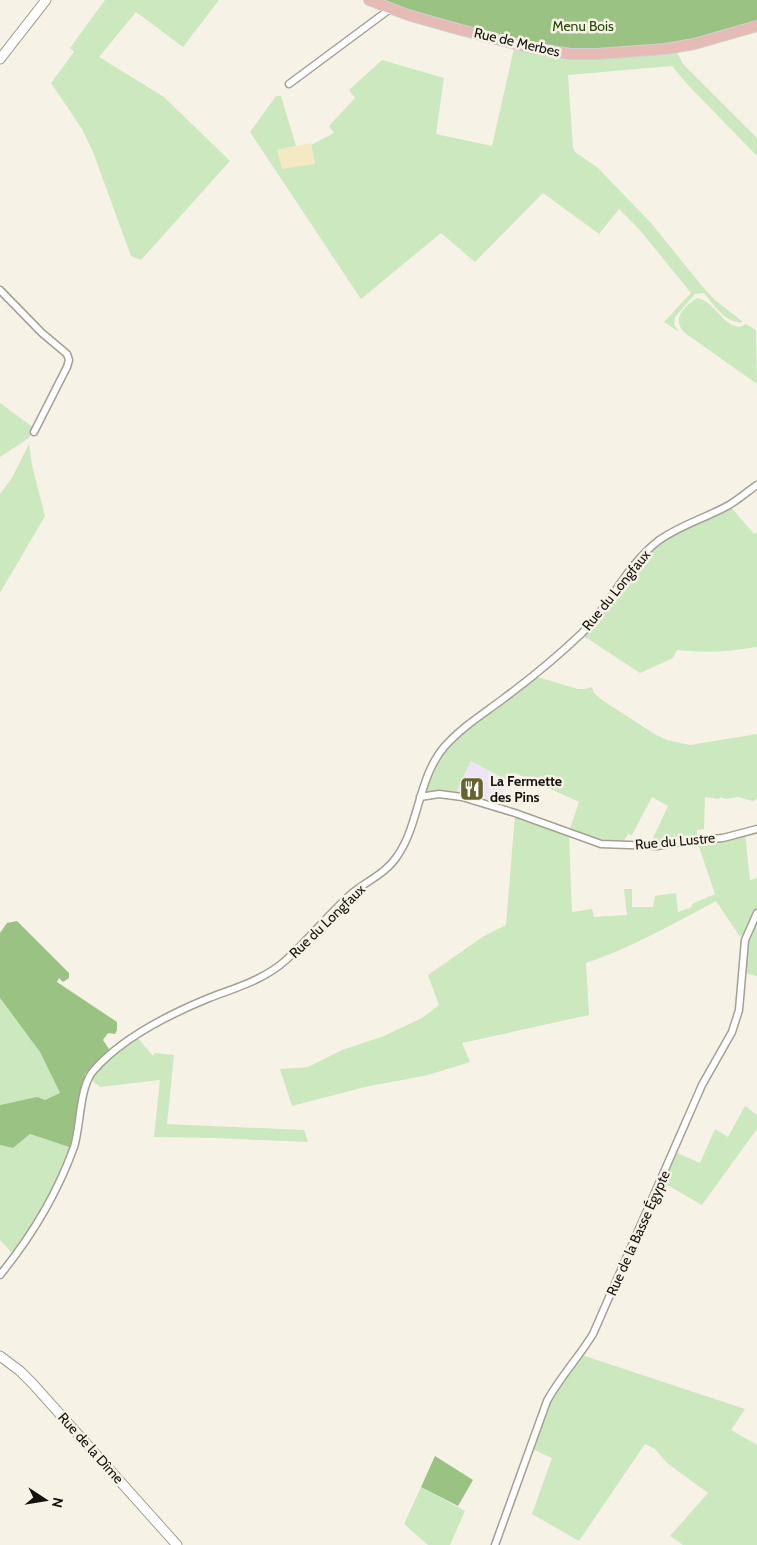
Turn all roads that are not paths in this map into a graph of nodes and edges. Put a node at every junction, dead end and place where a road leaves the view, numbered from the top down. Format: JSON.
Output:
{"nodes":[{"id":1,"x":46,"y":0,"type":"edge"},
{"id":2,"x":369,"y":0,"type":"edge"},
{"id":3,"x":390,"y":9,"type":"junction"},
{"id":4,"x":757,"y":26,"type":"edge"},
{"id":5,"x":0,"y":59,"type":"edge"},
{"id":6,"x":289,"y":84,"type":"dead end"},
{"id":7,"x":0,"y":290,"type":"edge"},
{"id":8,"x":34,"y":432,"type":"dead end"},
{"id":9,"x":757,"y":484,"type":"edge"},
{"id":10,"x":420,"y":797,"type":"junction"},
{"id":11,"x":757,"y":829,"type":"edge"},
{"id":12,"x":757,"y":912,"type":"edge"},
{"id":13,"x":0,"y":1275,"type":"edge"},
{"id":14,"x":0,"y":1356,"type":"edge"},
{"id":15,"x":177,"y":1545,"type":"edge"},
{"id":16,"x":495,"y":1545,"type":"edge"}],
"edges":[{"from":1,"to":5,"type":"street"},
{"from":2,"to":3,"type":"main road","name":"Rue de Merbes"},
{"from":3,"to":4,"type":"main road","name":"Rue de Merbes"},
{"from":3,"to":6,"type":"street"},
{"from":7,"to":8,"type":"street"},
{"from":9,"to":10,"type":"street","name":"Rue du Longfaux"},
{"from":10,"to":11,"type":"street","name":"Rue du Lustre"},
{"from":10,"to":13,"type":"street","name":"Rue du Longfaux"},
{"from":12,"to":16,"type":"street","name":"Rue de la Basse Égypte"},
{"from":14,"to":15,"type":"street","name":"Rue de la Dîme"}]}
